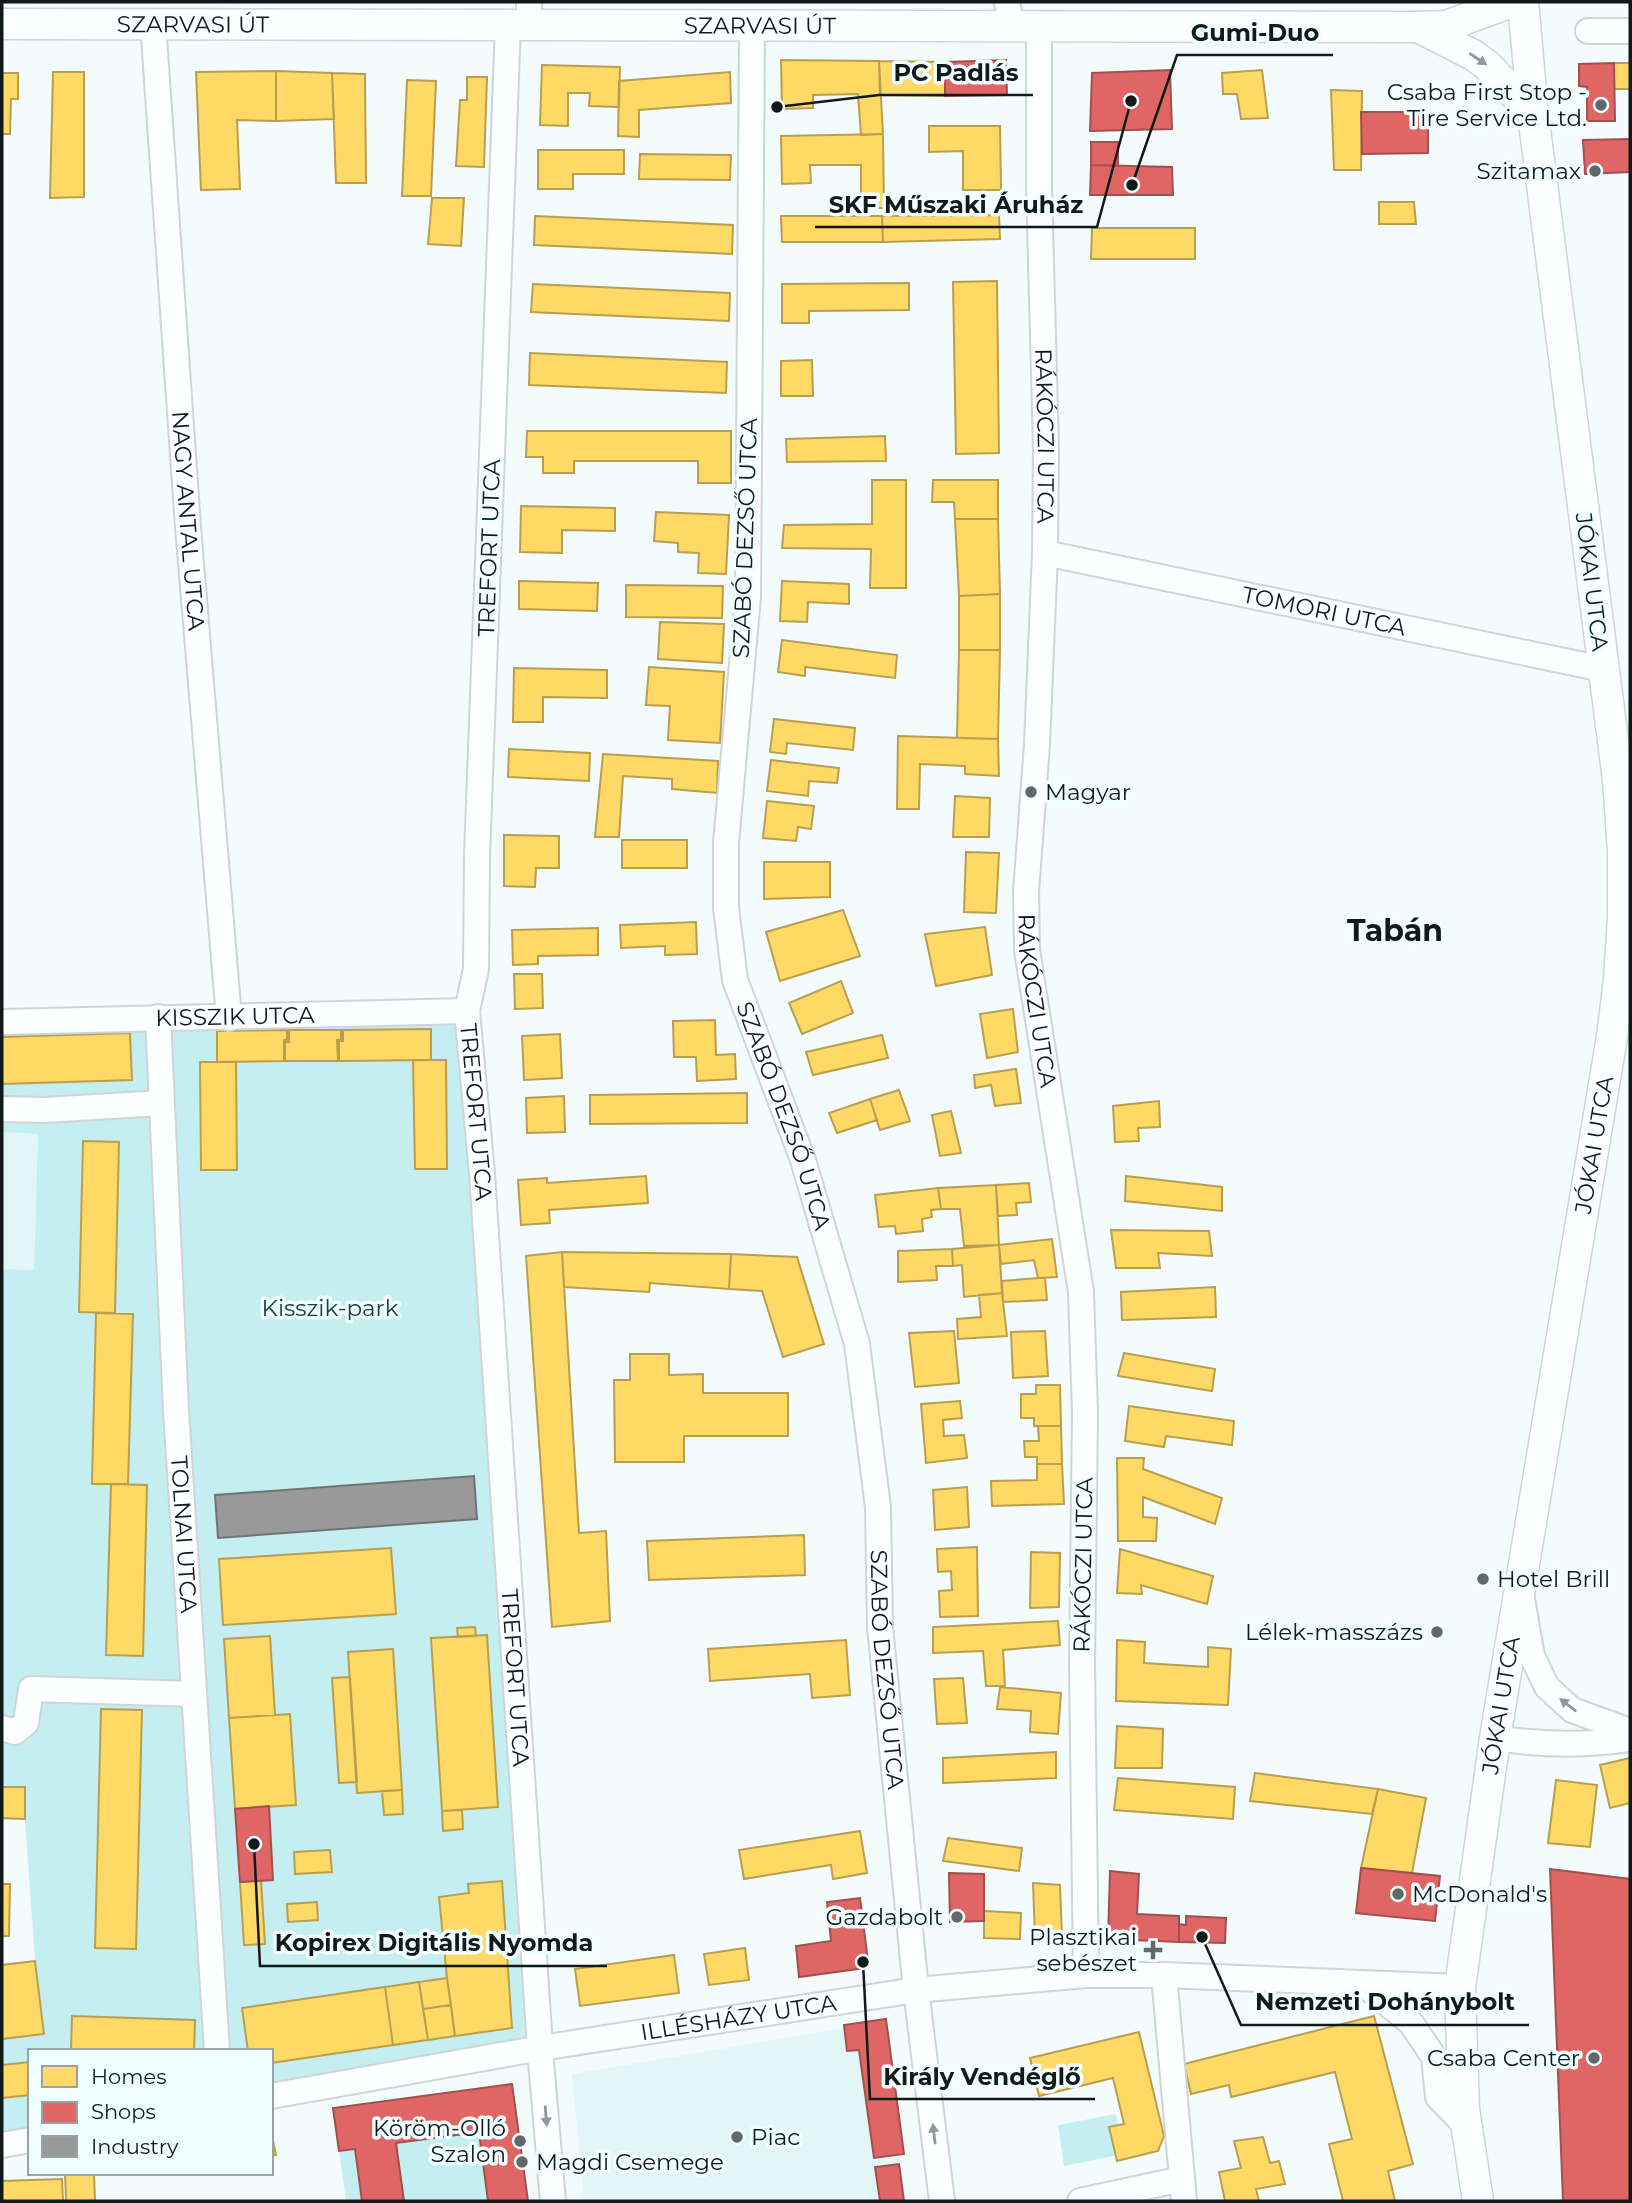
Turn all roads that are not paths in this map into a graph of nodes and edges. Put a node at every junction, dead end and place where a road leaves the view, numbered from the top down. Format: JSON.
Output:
{"nodes":[{"id":1,"x":1512,"y":2,"type":"edge"},
{"id":2,"x":1523,"y":2,"type":"edge"},
{"id":3,"x":522,"y":17,"type":"edge"},
{"id":4,"x":1019,"y":18,"type":"edge"},
{"id":5,"x":153,"y":23,"type":"junction"},
{"id":6,"x":2,"y":24,"type":"edge"},
{"id":7,"x":752,"y":25,"type":"junction"},
{"id":8,"x":1418,"y":27,"type":"junction"},
{"id":9,"x":1588,"y":30,"type":"dead end"},
{"id":10,"x":1630,"y":31,"type":"edge"},
{"id":11,"x":1533,"y":114,"type":"junction"},
{"id":12,"x":1045,"y":554,"type":"junction"},
{"id":13,"x":1603,"y":669,"type":"junction"},
{"id":14,"x":1624,"y":780,"type":"edge"},
{"id":15,"x":467,"y":1012,"type":"junction"},
{"id":16,"x":158,"y":1017,"type":"junction"},
{"id":17,"x":229,"y":1018,"type":"junction"},
{"id":18,"x":2,"y":1022,"type":"edge"},
{"id":19,"x":161,"y":1103,"type":"junction"},
{"id":20,"x":2,"y":1109,"type":"edge"},
{"id":21,"x":1520,"y":1588,"type":"junction"},
{"id":22,"x":194,"y":1694,"type":"junction"},
{"id":23,"x":2,"y":1728,"type":"edge"},
{"id":24,"x":1630,"y":1731,"type":"edge"},
{"id":25,"x":1495,"y":1738,"type":"junction"},
{"id":26,"x":1630,"y":1739,"type":"edge"},
{"id":27,"x":1086,"y":1975,"type":"junction"},
{"id":28,"x":1164,"y":1975,"type":"junction"},
{"id":29,"x":1362,"y":1983,"type":"junction"},
{"id":30,"x":1460,"y":1987,"type":"junction"},
{"id":31,"x":916,"y":1990,"type":"junction"},
{"id":32,"x":541,"y":2048,"type":"junction"},
{"id":33,"x":217,"y":2049,"type":"edge"},
{"id":34,"x":273,"y":2096,"type":"edge"},
{"id":35,"x":1466,"y":2126,"type":"junction"},
{"id":36,"x":28,"y":2140,"type":"edge"},
{"id":37,"x":2,"y":2145,"type":"edge"},
{"id":38,"x":1183,"y":2190,"type":"edge"},
{"id":39,"x":553,"y":2201,"type":"edge"},
{"id":40,"x":943,"y":2201,"type":"edge"},
{"id":41,"x":1080,"y":2201,"type":"edge"},
{"id":42,"x":1478,"y":2201,"type":"edge"}],
"edges":[{"from":1,"to":8,"type":"main road","name":"SZARVASI ÚT"},
{"from":2,"to":11,"type":"main road","name":"JÓKAI UTCA"},
{"from":3,"to":5,"type":"main road","name":"SZARVASI ÚT"},
{"from":3,"to":7,"type":"main road","name":"SZARVASI ÚT"},
{"from":3,"to":15,"type":"street","name":"TREFORT UTCA"},
{"from":4,"to":7,"type":"main road","name":"SZARVASI ÚT"},
{"from":4,"to":8,"type":"main road","name":"SZARVASI ÚT"},
{"from":4,"to":12,"type":"street","name":"RÁKÓCZI UTCA"},
{"from":5,"to":6,"type":"main road","name":"SZARVASI ÚT"},
{"from":5,"to":17,"type":"street","name":"NAGY ANTAL UTCA"},
{"from":7,"to":31,"type":"street","name":"SZABÓ DEZSŐ UTCA"},
{"from":8,"to":11,"type":"main road","one_way":true},
{"from":9,"to":10,"type":"street"},
{"from":11,"to":13,"type":"main road","name":"JÓKAI UTCA"},
{"from":12,"to":13,"type":"street","name":"TOMORI UTCA"},
{"from":12,"to":27,"type":"street","name":"RÁKÓCZI UTCA"},
{"from":13,"to":14,"type":"main road","name":"JÓKAI UTCA"},
{"from":14,"to":21,"type":"main road","name":"JÓKAI UTCA"},
{"from":15,"to":17,"type":"street","name":"KISSZIK UTCA"},
{"from":15,"to":32,"type":"street","name":"TREFORT UTCA"},
{"from":16,"to":17,"type":"street","name":"KISSZIK UTCA"},
{"from":16,"to":18,"type":"street","name":"KISSZIK UTCA"},
{"from":16,"to":19,"type":"street","name":"TOLNAI UTCA"},
{"from":19,"to":20,"type":"street"},
{"from":19,"to":22,"type":"street","name":"TOLNAI UTCA"},
{"from":24,"to":21,"type":"street","one_way":true},
{"from":21,"to":25,"type":"main road","name":"JÓKAI UTCA"},
{"from":22,"to":23,"type":"street"},
{"from":22,"to":33,"type":"street","name":"TOLNAI UTCA"},
{"from":25,"to":26,"type":"street"},
{"from":25,"to":30,"type":"main road","name":"JÓKAI UTCA"},
{"from":27,"to":28,"type":"street","name":"ILLÉSHÁZY UTCA"},
{"from":27,"to":31,"type":"street","name":"ILLÉSHÁZY UTCA"},
{"from":28,"to":29,"type":"street","name":"ILLÉSHÁZY UTCA"},
{"from":28,"to":38,"type":"street"},
{"from":29,"to":30,"type":"street","name":"ILLÉSHÁZY UTCA"},
{"from":29,"to":35,"type":"street"},
{"from":30,"to":35,"type":"main road","name":"JÓKAI UTCA"},
{"from":31,"to":32,"type":"street","name":"ILLÉSHÁZY UTCA"},
{"from":40,"to":31,"type":"street","name":"SZABÓ DEZSŐ UTCA","one_way":true},
{"from":32,"to":34,"type":"street","name":"ILLÉSHÁZY UTCA"},
{"from":32,"to":39,"type":"street","name":"TREFORT UTCA","one_way":true},
{"from":35,"to":42,"type":"main road","name":"JÓKAI UTCA"},
{"from":36,"to":37,"type":"street"},
{"from":38,"to":41,"type":"street"}]}
